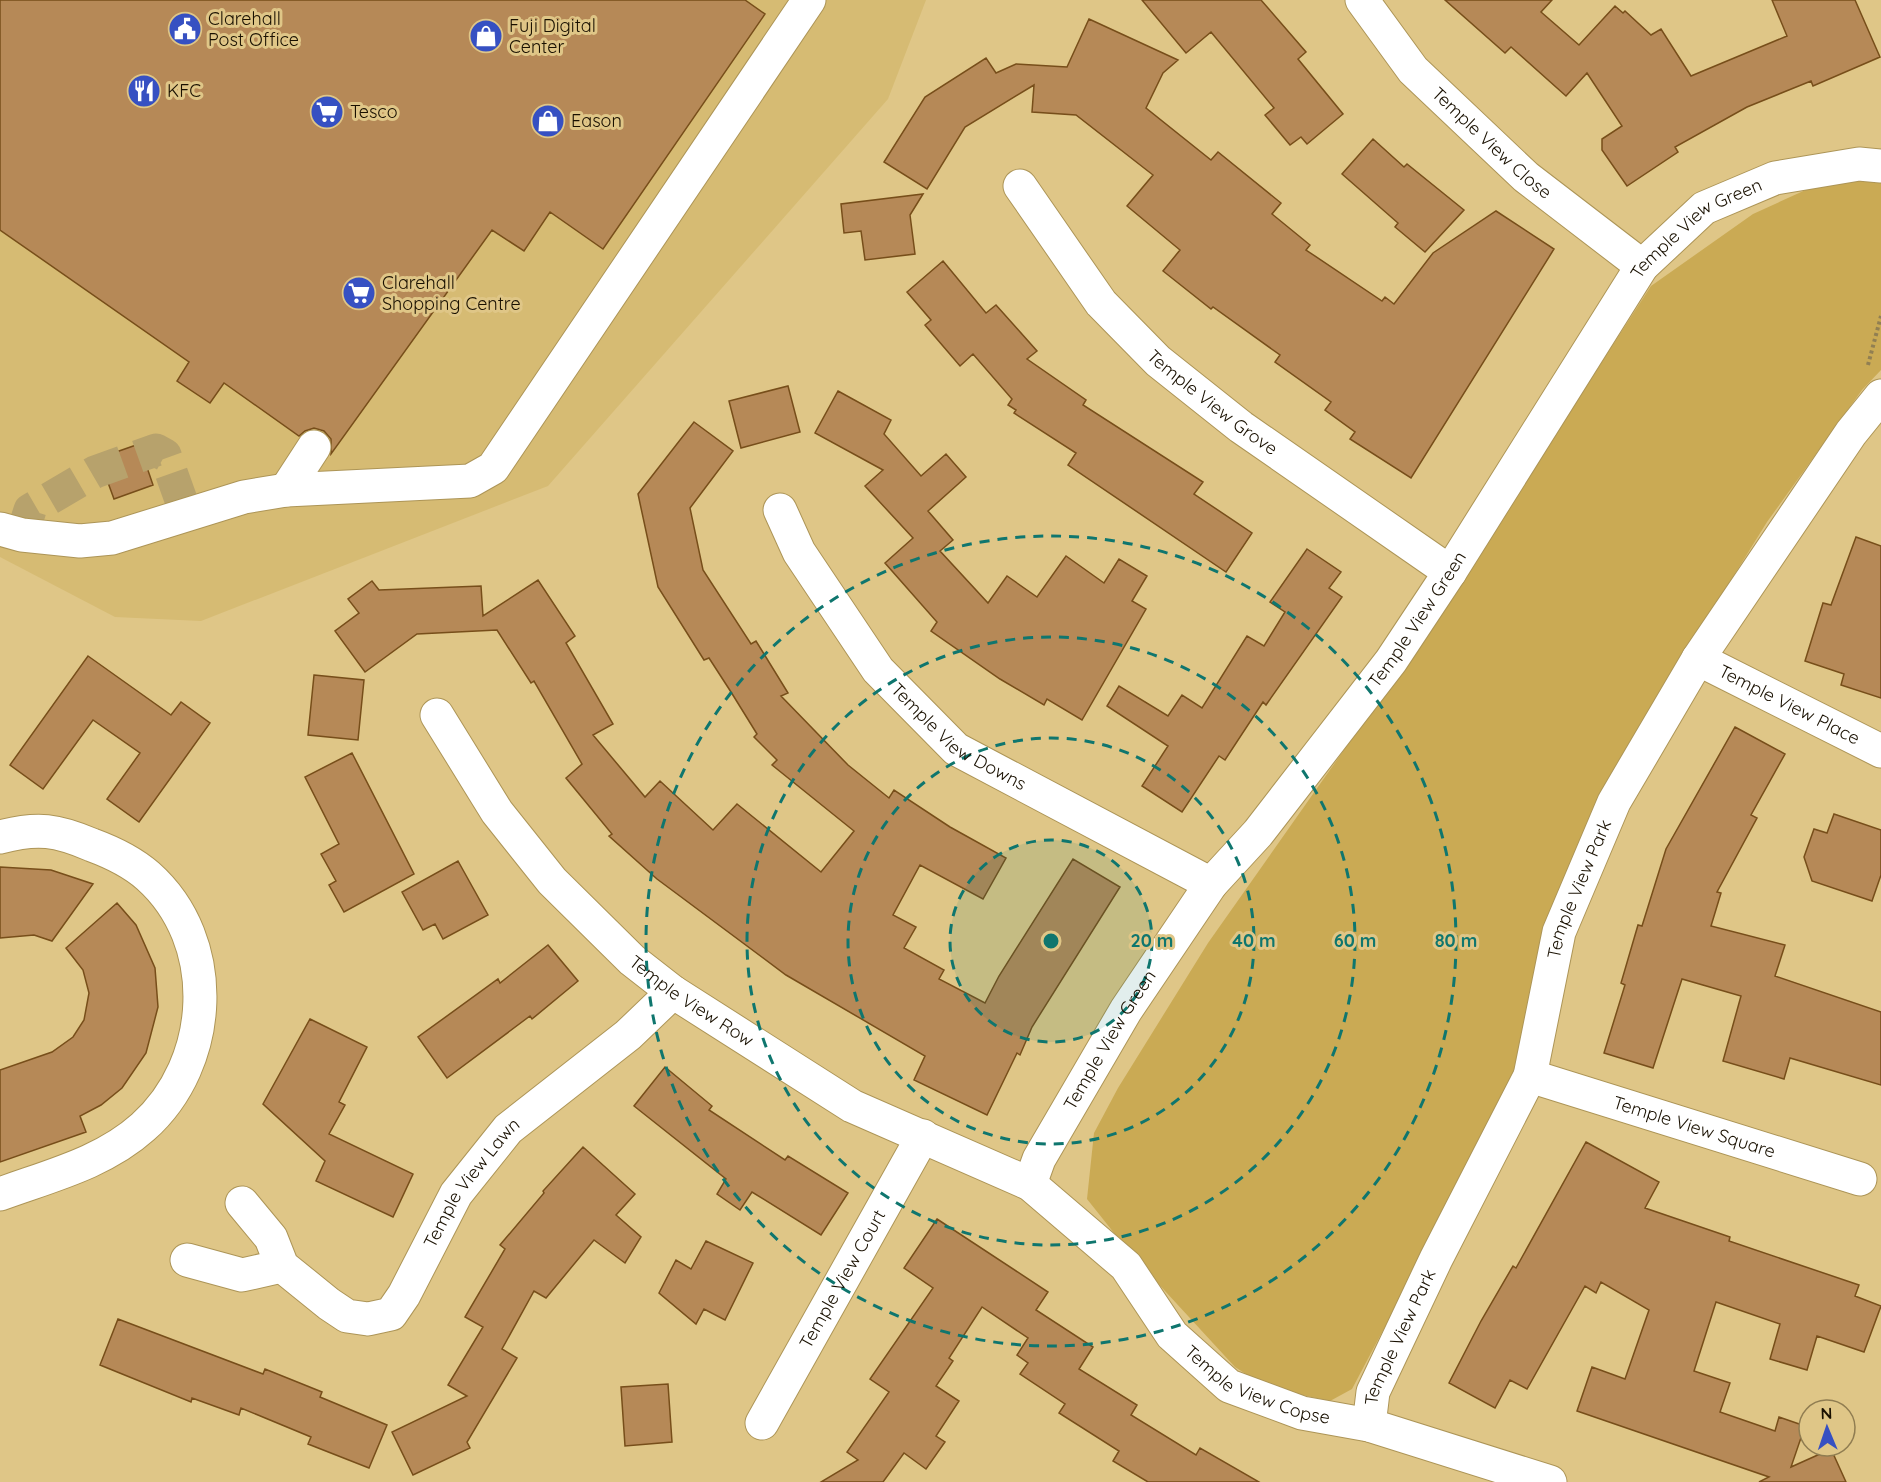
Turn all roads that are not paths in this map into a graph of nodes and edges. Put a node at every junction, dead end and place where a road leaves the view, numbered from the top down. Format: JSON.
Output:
{"nodes":[{"id":1,"x":809,"y":0,"type":"edge"},
{"id":2,"x":1362,"y":0,"type":"edge"},
{"id":3,"x":1881,"y":166,"type":"edge"},
{"id":4,"x":1020,"y":186,"type":"dead end"},
{"id":5,"x":1642,"y":266,"type":"junction"},
{"id":6,"x":1881,"y":396,"type":"edge"},
{"id":7,"x":314,"y":447,"type":"dead end"},
{"id":8,"x":286,"y":490,"type":"junction"},
{"id":9,"x":780,"y":510,"type":"dead end"},
{"id":10,"x":0,"y":530,"type":"edge"},
{"id":11,"x":1450,"y":572,"type":"junction"},
{"id":12,"x":1698,"y":658,"type":"junction"},
{"id":13,"x":437,"y":715,"type":"dead end"},
{"id":14,"x":1881,"y":751,"type":"edge"},
{"id":15,"x":0,"y":837,"type":"edge"},
{"id":16,"x":1211,"y":884,"type":"junction"},
{"id":17,"x":673,"y":992,"type":"junction"},
{"id":18,"x":1530,"y":1076,"type":"junction"},
{"id":19,"x":923,"y":1136,"type":"junction"},
{"id":20,"x":1860,"y":1179,"type":"dead end"},
{"id":21,"x":1030,"y":1184,"type":"junction"},
{"id":22,"x":0,"y":1194,"type":"edge"},
{"id":23,"x":242,"y":1203,"type":"dead end"},
{"id":24,"x":187,"y":1260,"type":"dead end"},
{"id":25,"x":282,"y":1266,"type":"junction"},
{"id":26,"x":762,"y":1423,"type":"dead end"},
{"id":27,"x":1369,"y":1425,"type":"junction"},
{"id":28,"x":1550,"y":1482,"type":"edge"}],
"edges":[{"from":1,"to":8,"type":"street"},
{"from":2,"to":5,"type":"street","name":"Temple View Close"},
{"from":3,"to":5,"type":"street","name":"Temple View Green"},
{"from":4,"to":11,"type":"street","name":"Temple View Grove"},
{"from":5,"to":11,"type":"street","name":"Temple View Green"},
{"from":6,"to":12,"type":"street","name":"Temple View Park"},
{"from":7,"to":8,"type":"street"},
{"from":8,"to":10,"type":"street"},
{"from":9,"to":16,"type":"street","name":"Temple View Downs"},
{"from":11,"to":16,"type":"street","name":"Temple View Green"},
{"from":12,"to":14,"type":"street","name":"Temple View Place"},
{"from":12,"to":18,"type":"street","name":"Temple View Park"},
{"from":13,"to":17,"type":"street","name":"Temple View Row"},
{"from":15,"to":22,"type":"street"},
{"from":16,"to":21,"type":"street","name":"Temple View Green"},
{"from":17,"to":19,"type":"street","name":"Temple View Row"},
{"from":17,"to":25,"type":"street","name":"Temple View Lawn"},
{"from":18,"to":20,"type":"street","name":"Temple View Square"},
{"from":18,"to":27,"type":"street","name":"Temple View Park"},
{"from":19,"to":21,"type":"street","name":"Temple View Row"},
{"from":19,"to":26,"type":"street","name":"Temple View Court"},
{"from":21,"to":27,"type":"street","name":"Temple View Copse"},
{"from":23,"to":25,"type":"street"},
{"from":24,"to":25,"type":"street"},
{"from":27,"to":28,"type":"street","name":"Temple View Copse"}]}
